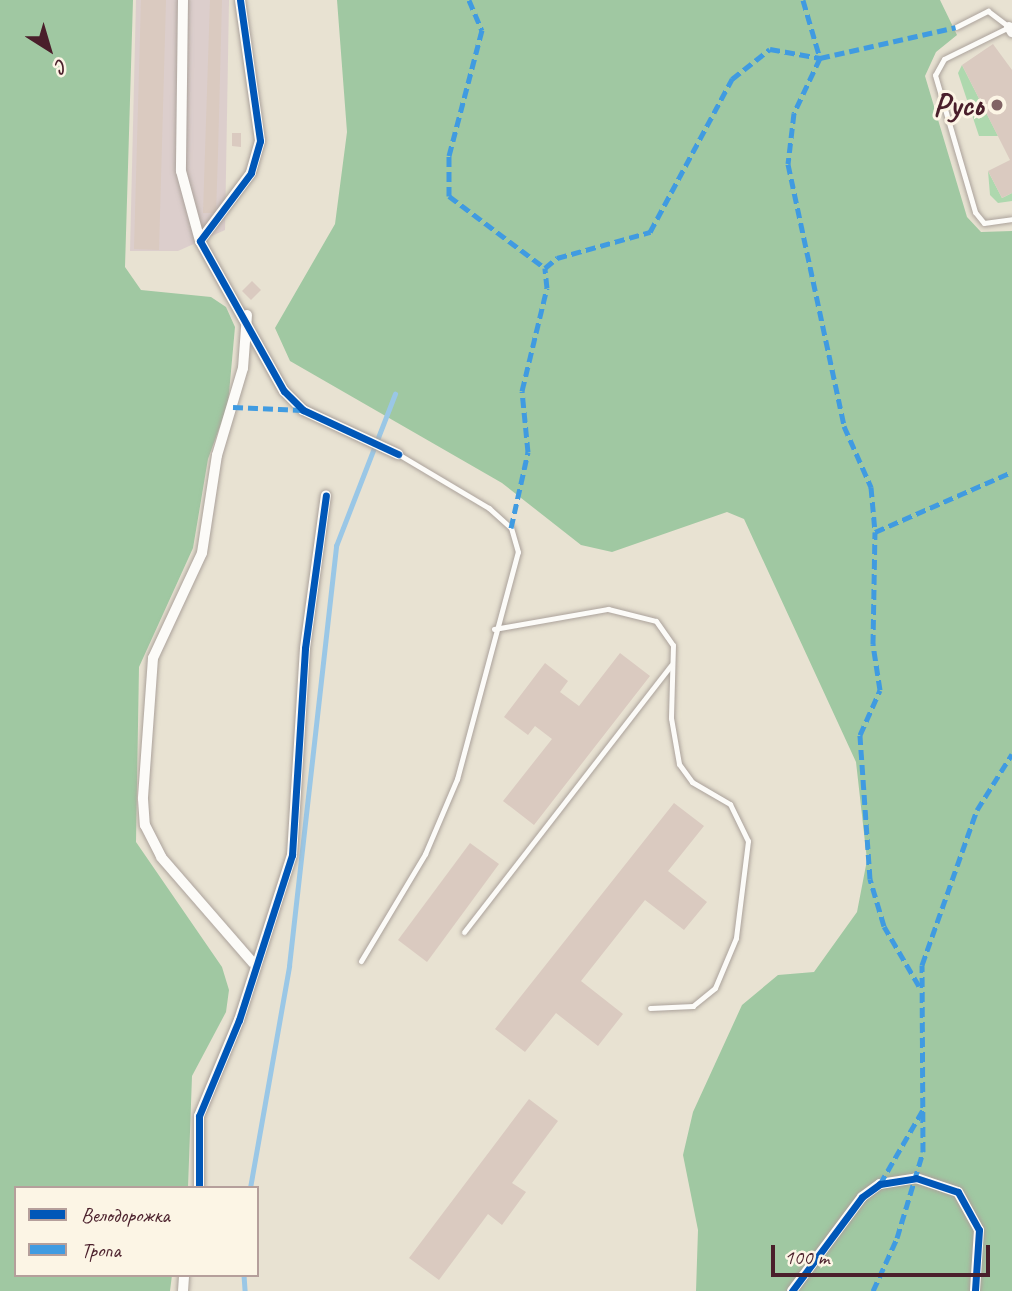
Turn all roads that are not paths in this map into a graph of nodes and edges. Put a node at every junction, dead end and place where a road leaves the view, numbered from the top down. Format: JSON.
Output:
{"nodes":[{"id":1,"x":183,"y":0,"type":"edge"},
{"id":2,"x":240,"y":0,"type":"edge"},
{"id":3,"x":956,"y":27,"type":"dead end"},
{"id":4,"x":1011,"y":30,"type":"edge"},
{"id":5,"x":1012,"y":219,"type":"edge"},
{"id":6,"x":200,"y":241,"type":"junction"},
{"id":7,"x":247,"y":315,"type":"junction"},
{"id":8,"x":398,"y":454,"type":"joint"},
{"id":9,"x":326,"y":495,"type":"dead end"},
{"id":10,"x":494,"y":629,"type":"junction"},
{"id":11,"x":671,"y":665,"type":"junction"},
{"id":12,"x":464,"y":932,"type":"dead end"},
{"id":13,"x":361,"y":961,"type":"dead end"},
{"id":14,"x":253,"y":963,"type":"junction"},
{"id":15,"x":650,"y":1008,"type":"dead end"},
{"id":16,"x":199,"y":1186,"type":"edge"},
{"id":17,"x":792,"y":1291,"type":"edge"},
{"id":18,"x":975,"y":1291,"type":"edge"}],
"edges":[{"from":1,"to":6,"type":"street"},
{"from":2,"to":6,"type":"street"},
{"from":3,"to":4,"type":"lane"},
{"from":4,"to":5,"type":"lane"},
{"from":6,"to":7,"type":"street"},
{"from":7,"to":8,"type":"street"},
{"from":7,"to":14,"type":"street"},
{"from":8,"to":10,"type":"lane"},
{"from":9,"to":14,"type":"street"},
{"from":10,"to":11,"type":"lane"},
{"from":10,"to":13,"type":"lane"},
{"from":11,"to":12,"type":"lane"},
{"from":11,"to":15,"type":"lane"},
{"from":14,"to":16,"type":"street"},
{"from":17,"to":18,"type":"street"}]}
